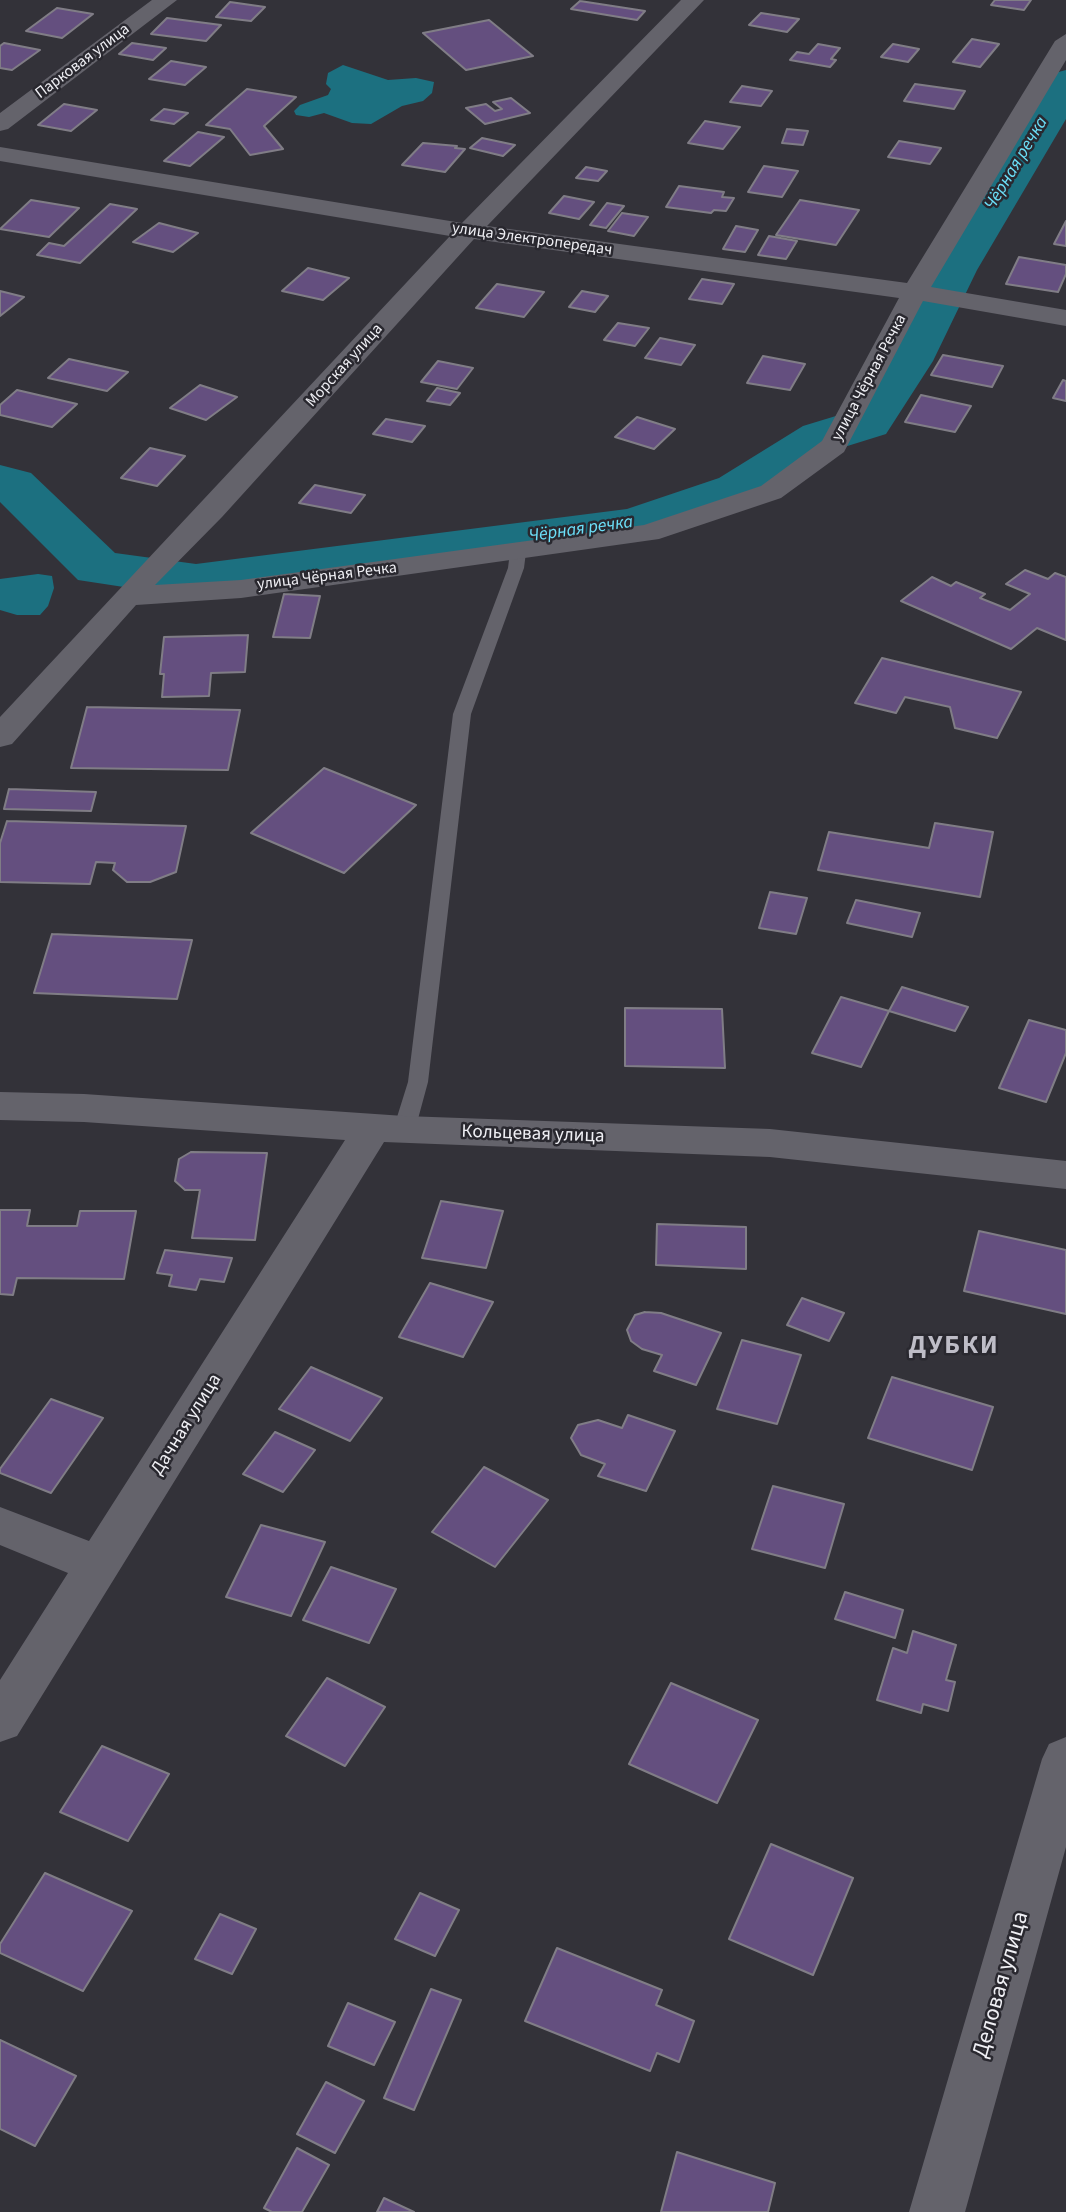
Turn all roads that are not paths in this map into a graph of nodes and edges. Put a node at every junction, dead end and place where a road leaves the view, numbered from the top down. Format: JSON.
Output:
{"nodes":[{"id":1,"x":166,"y":0,"type":"edge"},
{"id":2,"x":693,"y":0,"type":"edge"},
{"id":3,"x":1066,"y":41,"type":"edge"},
{"id":4,"x":0,"y":124,"type":"edge"},
{"id":5,"x":0,"y":155,"type":"edge"},
{"id":6,"x":468,"y":231,"type":"junction"},
{"id":7,"x":915,"y":292,"type":"junction"},
{"id":8,"x":1066,"y":318,"type":"edge"},
{"id":9,"x":518,"y":552,"type":"junction"},
{"id":10,"x":130,"y":593,"type":"junction"},
{"id":11,"x":0,"y":737,"type":"edge"},
{"id":12,"x":0,"y":1106,"type":"edge"},
{"id":13,"x":388,"y":1129,"type":"junction"},
{"id":14,"x":1066,"y":1175,"type":"edge"},
{"id":15,"x":0,"y":1526,"type":"edge"},
{"id":16,"x":99,"y":1565,"type":"junction"},
{"id":17,"x":0,"y":1721,"type":"edge"},
{"id":18,"x":1066,"y":1759,"type":"edge"},
{"id":19,"x":937,"y":2212,"type":"edge"}],
"edges":[{"from":1,"to":4,"type":"street","name":"Парковая улица"},
{"from":2,"to":6,"type":"street","name":"Морская улица"},
{"from":3,"to":7,"type":"street","name":"улица Чёрная Речка"},
{"from":5,"to":6,"type":"street","name":"улица Электропередач"},
{"from":6,"to":7,"type":"street","name":"улица Электропередач"},
{"from":6,"to":10,"type":"street","name":"Морская улица"},
{"from":7,"to":8,"type":"street","name":"улица Электропередач"},
{"from":7,"to":9,"type":"street","name":"улица Чёрная Речка"},
{"from":9,"to":10,"type":"street","name":"улица Чёрная Речка"},
{"from":9,"to":13,"type":"lane"},
{"from":10,"to":11,"type":"street","name":"Морская улица"},
{"from":12,"to":13,"type":"street","name":"Кольцевая улица"},
{"from":13,"to":14,"type":"street","name":"Кольцевая улица"},
{"from":13,"to":16,"type":"street","name":"Дачная улица"},
{"from":15,"to":16,"type":"street"},
{"from":16,"to":17,"type":"street","name":"Дачная улица"},
{"from":18,"to":19,"type":"street","name":"Деловая улица"}]}
